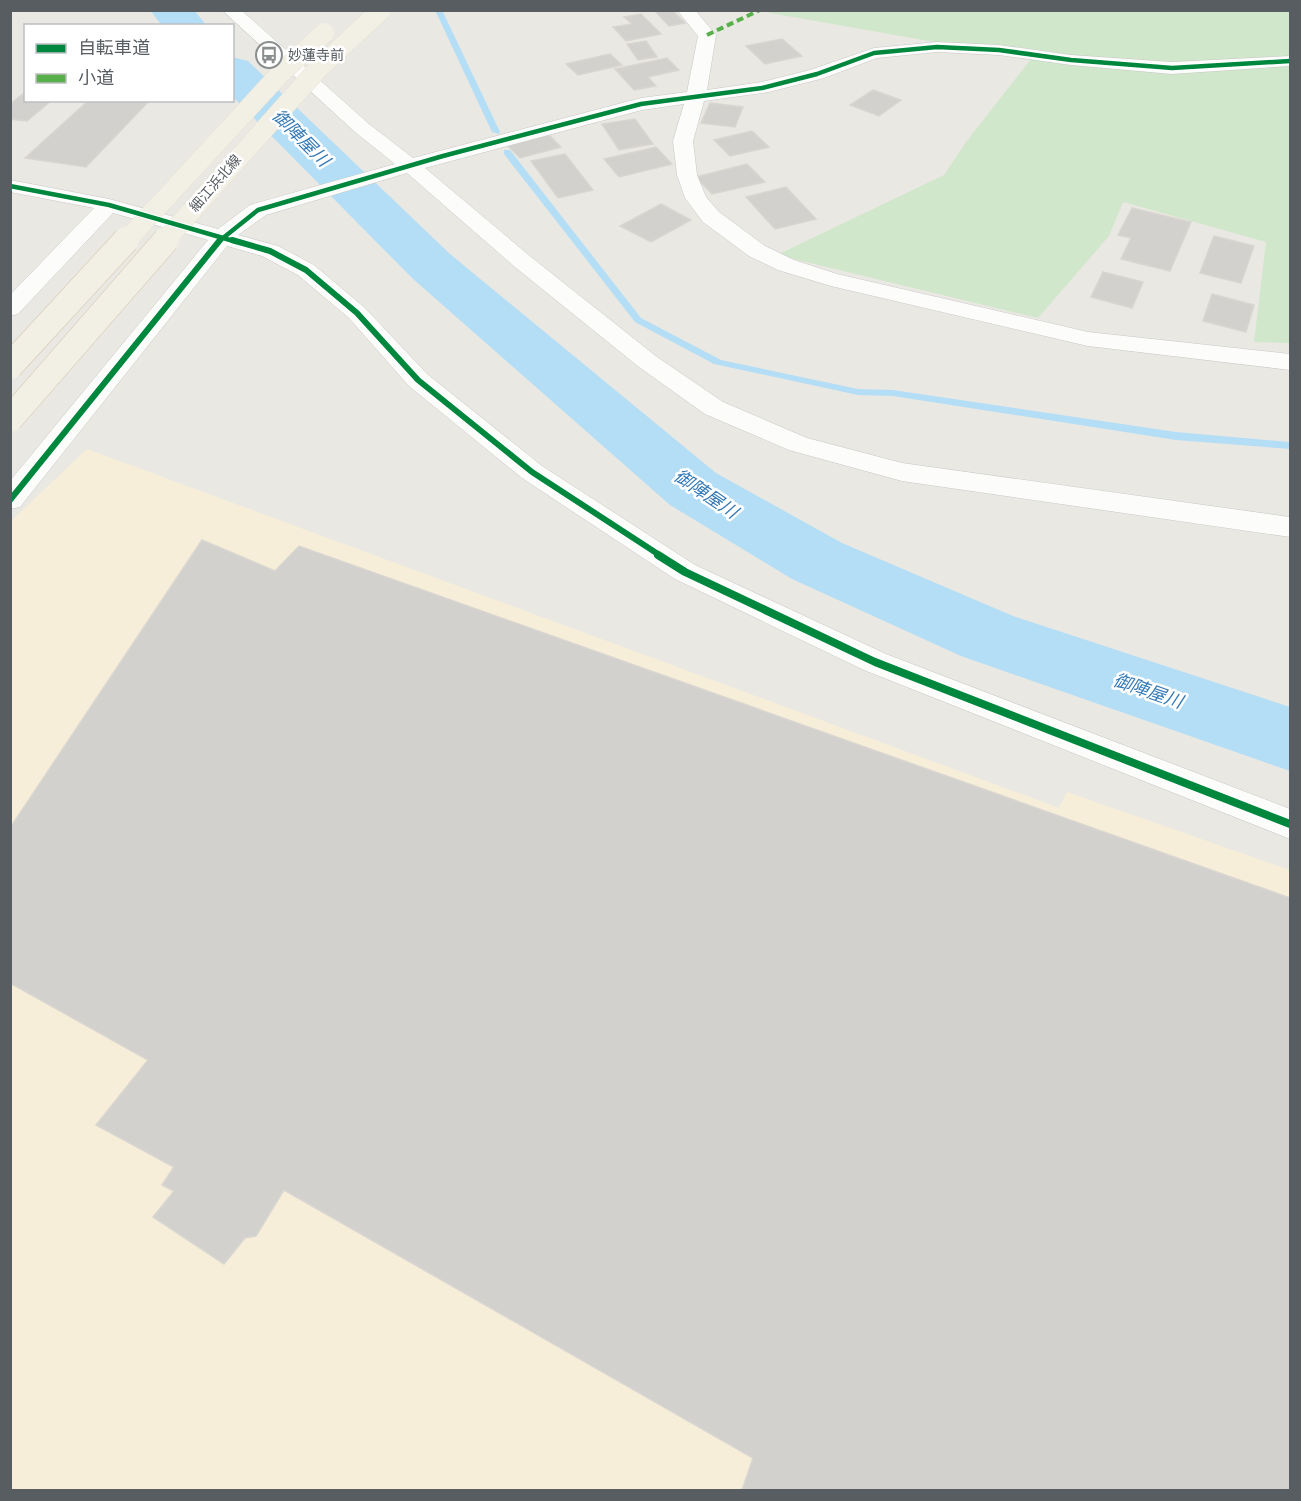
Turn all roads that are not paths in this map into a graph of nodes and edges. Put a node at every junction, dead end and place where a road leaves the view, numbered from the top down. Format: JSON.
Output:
{"nodes":[{"id":1,"x":230,"y":10,"type":"edge"},
{"id":2,"x":381,"y":10,"type":"edge"},
{"id":3,"x":686,"y":10,"type":"edge"},
{"id":4,"x":341,"y":18,"type":"dead end"},
{"id":5,"x":1290,"y":61,"type":"edge"},
{"id":6,"x":696,"y":96,"type":"junction"},
{"id":7,"x":412,"y":167,"type":"junction"},
{"id":8,"x":10,"y":186,"type":"edge"},
{"id":9,"x":108,"y":205,"type":"junction"},
{"id":10,"x":223,"y":236,"type":"junction"},
{"id":11,"x":10,"y":309,"type":"edge"},
{"id":12,"x":1290,"y":362,"type":"edge"},
{"id":13,"x":10,"y":366,"type":"edge"},
{"id":14,"x":10,"y":418,"type":"edge"},
{"id":15,"x":10,"y":500,"type":"edge"},
{"id":16,"x":1290,"y":527,"type":"edge"},
{"id":17,"x":1290,"y":824,"type":"edge"}],
"edges":[{"from":1,"to":7,"type":"street"},
{"from":2,"to":14,"type":"main road","name":"細江浜北線","bridge":true},
{"from":3,"to":6,"type":"street"},
{"from":4,"to":13,"type":"main road","name":"細江浜北線","bridge":true},
{"from":5,"to":6,"type":"street"},
{"from":6,"to":7,"type":"street"},
{"from":6,"to":12,"type":"street"},
{"from":7,"to":10,"type":"street"},
{"from":7,"to":16,"type":"street"},
{"from":8,"to":9,"type":"street"},
{"from":9,"to":10,"type":"street"},
{"from":9,"to":11,"type":"street"},
{"from":10,"to":15,"type":"street"},
{"from":10,"to":17,"type":"street"}]}
